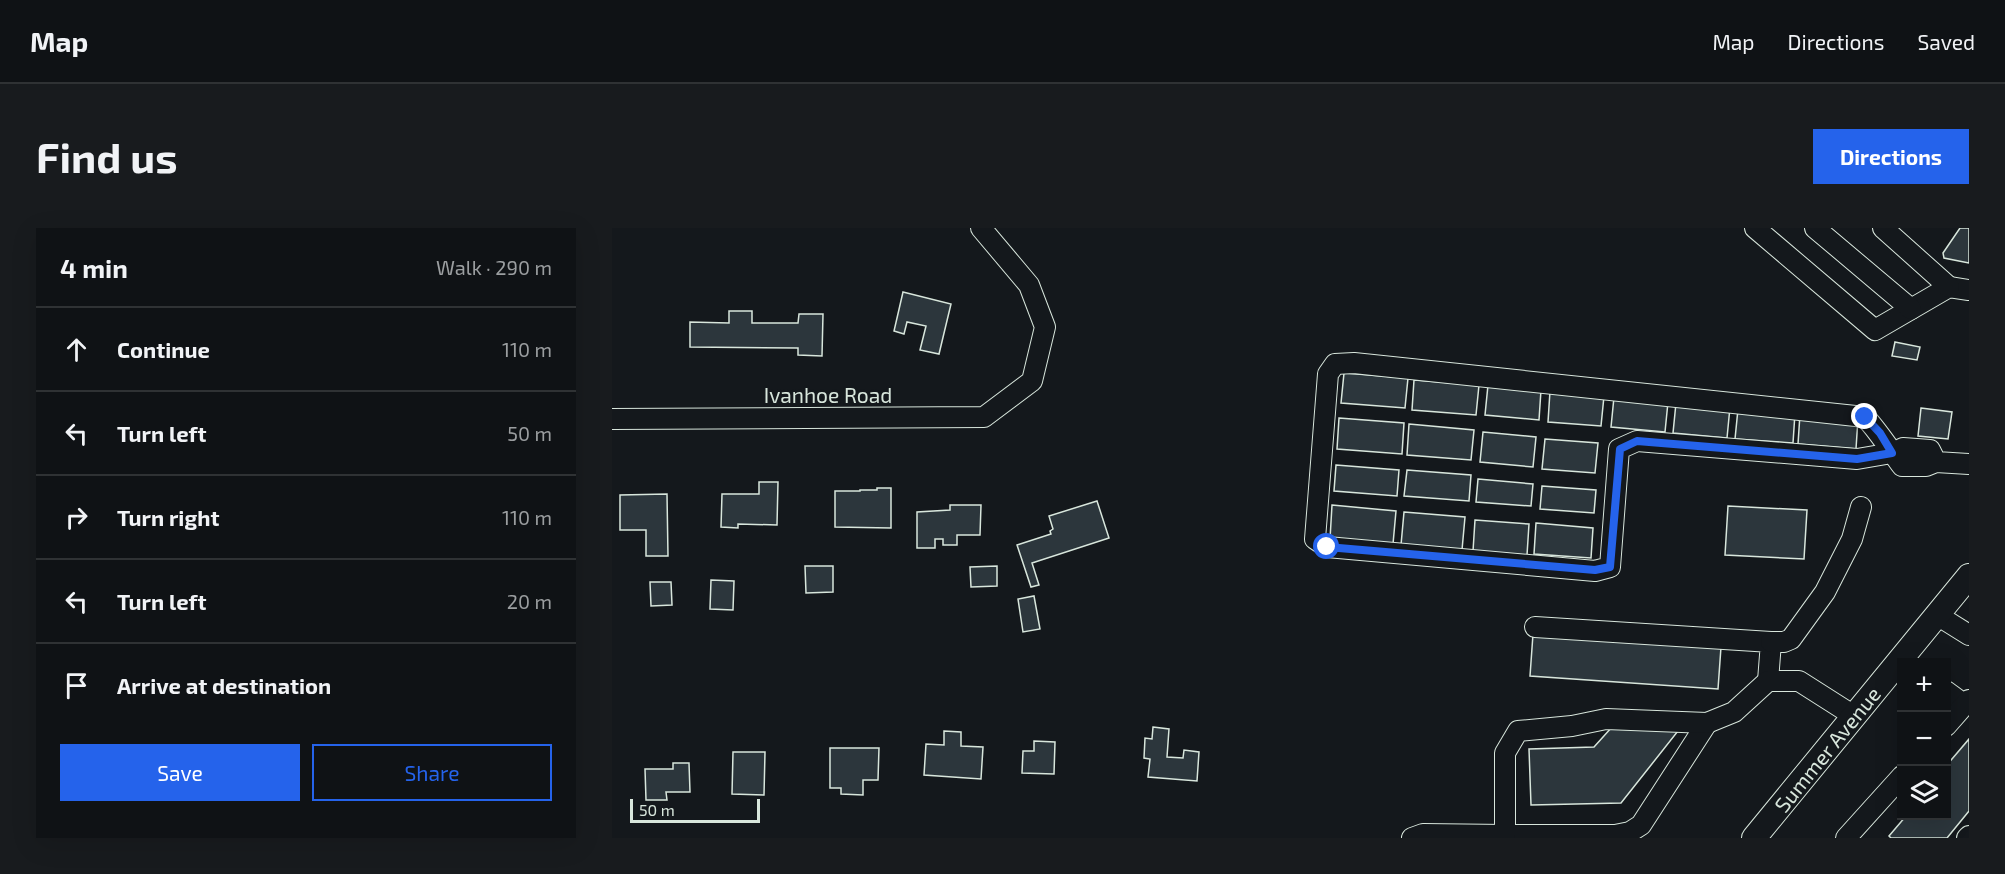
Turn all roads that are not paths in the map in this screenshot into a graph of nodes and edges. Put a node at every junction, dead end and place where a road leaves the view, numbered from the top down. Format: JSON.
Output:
{"nodes":[{"id":1,"x":981,"y":228,"type":"edge"},
{"id":2,"x":1755,"y":228,"type":"edge"},
{"id":3,"x":1815,"y":228,"type":"edge"},
{"id":4,"x":1883,"y":228,"type":"edge"},
{"id":5,"x":1949,"y":287,"type":"junction"},
{"id":6,"x":1969,"y":290,"type":"edge"},
{"id":7,"x":1911,"y":309,"type":"junction"},
{"id":8,"x":612,"y":419,"type":"edge"},
{"id":9,"x":1892,"y":453,"type":"junction"},
{"id":10,"x":1969,"y":464,"type":"edge"},
{"id":11,"x":1861,"y":507,"type":"dead end"},
{"id":12,"x":1969,"y":576,"type":"edge"},
{"id":13,"x":1937,"y":615,"type":"junction"},
{"id":14,"x":1535,"y":627,"type":"dead end"},
{"id":15,"x":1969,"y":635,"type":"edge"},
{"id":16,"x":1771,"y":642,"type":"junction"},
{"id":17,"x":1909,"y":658,"type":"edge"},
{"id":18,"x":1897,"y":671,"type":"edge"},
{"id":19,"x":1768,"y":681,"type":"junction"},
{"id":20,"x":1951,"y":693,"type":"edge"},
{"id":21,"x":1967,"y":703,"type":"edge"},
{"id":22,"x":1854,"y":716,"type":"junction"},
{"id":23,"x":1951,"y":721,"type":"edge"},
{"id":24,"x":1707,"y":723,"type":"junction"},
{"id":25,"x":1897,"y":782,"type":"edge"},
{"id":26,"x":1769,"y":827,"type":"edge"},
{"id":27,"x":1505,"y":835,"type":"junction"},
{"id":28,"x":1412,"y":838,"type":"edge"},
{"id":29,"x":1754,"y":838,"type":"edge"},
{"id":30,"x":1846,"y":838,"type":"edge"}],
"edges":[{"from":1,"to":8,"type":"street","name":"Ivanhoe Road"},
{"from":2,"to":7,"type":"street"},
{"from":3,"to":7,"type":"street"},
{"from":4,"to":5,"type":"street"},
{"from":5,"to":6,"type":"street"},
{"from":5,"to":7,"type":"street"},
{"from":9,"to":9,"type":"street"},
{"from":9,"to":10,"type":"street"},
{"from":11,"to":16,"type":"street"},
{"from":12,"to":13,"type":"main road","name":"Summer Avenue"},
{"from":13,"to":15,"type":"street"},
{"from":13,"to":17,"type":"main road","name":"Summer Avenue"},
{"from":14,"to":16,"type":"street"},
{"from":16,"to":19,"type":"street"},
{"from":18,"to":22,"type":"main road","name":"Summer Avenue"},
{"from":19,"to":22,"type":"street"},
{"from":19,"to":24,"type":"street"},
{"from":20,"to":21,"type":"street"},
{"from":21,"to":23,"type":"street"},
{"from":22,"to":26,"type":"main road","name":"Summer Avenue"},
{"from":24,"to":27,"type":"street"},
{"from":24,"to":27,"type":"street"},
{"from":25,"to":30,"type":"street"},
{"from":26,"to":29,"type":"main road","name":"Summer Avenue"},
{"from":27,"to":28,"type":"street"}]}
